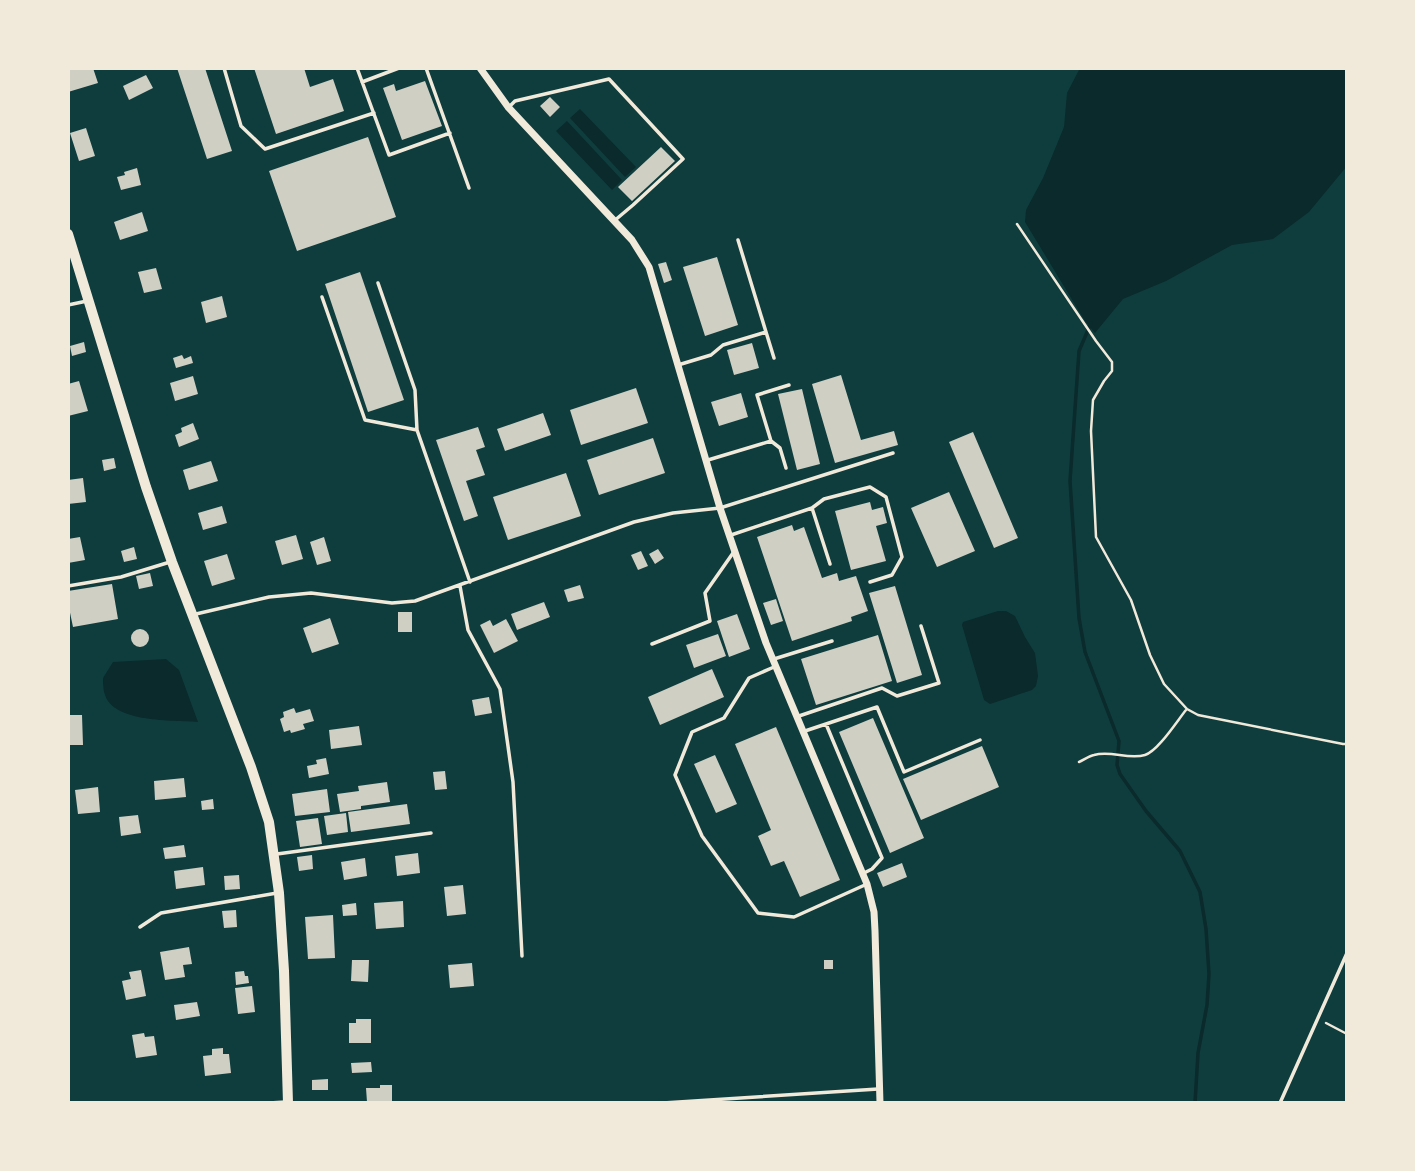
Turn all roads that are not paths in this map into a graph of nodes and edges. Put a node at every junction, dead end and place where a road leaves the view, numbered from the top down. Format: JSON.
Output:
{"nodes":[{"id":1,"x":224,"y":68,"type":"edge"},
{"id":2,"x":357,"y":68,"type":"edge"},
{"id":3,"x":399,"y":68,"type":"edge"},
{"id":4,"x":426,"y":68,"type":"edge"},
{"id":5,"x":480,"y":68,"type":"edge"},
{"id":6,"x":362,"y":82,"type":"junction"},
{"id":7,"x":508,"y":107,"type":"junction"},
{"id":8,"x":374,"y":113,"type":"junction"},
{"id":9,"x":450,"y":134,"type":"junction"},
{"id":10,"x":470,"y":188,"type":"dead end"},
{"id":11,"x":614,"y":221,"type":"junction"},
{"id":12,"x":68,"y":234,"type":"edge"},
{"id":13,"x":738,"y":240,"type":"dead end"},
{"id":14,"x":378,"y":283,"type":"dead end"},
{"id":15,"x":323,"y":297,"type":"dead end"},
{"id":16,"x":89,"y":301,"type":"junction"},
{"id":17,"x":68,"y":304,"type":"edge"},
{"id":18,"x":766,"y":332,"type":"junction"},
{"id":19,"x":774,"y":358,"type":"dead end"},
{"id":20,"x":678,"y":365,"type":"junction"},
{"id":21,"x":789,"y":385,"type":"dead end"},
{"id":22,"x":417,"y":430,"type":"junction"},
{"id":23,"x":771,"y":441,"type":"junction"},
{"id":24,"x":893,"y":453,"type":"dead end"},
{"id":25,"x":706,"y":461,"type":"junction"},
{"id":26,"x":786,"y":468,"type":"dead end"},
{"id":27,"x":720,"y":508,"type":"junction"},
{"id":28,"x":812,"y":508,"type":"junction"},
{"id":29,"x":729,"y":536,"type":"junction"},
{"id":30,"x":734,"y":551,"type":"junction"},
{"id":31,"x":172,"y":562,"type":"junction"},
{"id":32,"x":830,"y":564,"type":"dead end"},
{"id":33,"x":470,"y":582,"type":"junction"},
{"id":34,"x":870,"y":582,"type":"dead end"},
{"id":35,"x":68,"y":586,"type":"edge"},
{"id":36,"x":460,"y":586,"type":"junction"},
{"id":37,"x":194,"y":615,"type":"junction"},
{"id":38,"x":921,"y":626,"type":"dead end"},
{"id":39,"x":832,"y":641,"type":"dead end"},
{"id":40,"x":652,"y":644,"type":"dead end"},
{"id":41,"x":774,"y":663,"type":"junction"},
{"id":42,"x":797,"y":717,"type":"junction"},
{"id":43,"x":826,"y":724,"type":"junction"},
{"id":44,"x":803,"y":732,"type":"junction"},
{"id":45,"x":980,"y":740,"type":"dead end"},
{"id":46,"x":431,"y":833,"type":"dead end"},
{"id":47,"x":275,"y":854,"type":"junction"},
{"id":48,"x":862,"y":873,"type":"junction"},
{"id":49,"x":867,"y":884,"type":"junction"},
{"id":50,"x":279,"y":893,"type":"junction"},
{"id":51,"x":140,"y":927,"type":"dead end"},
{"id":52,"x":1347,"y":953,"type":"edge"},
{"id":53,"x":522,"y":956,"type":"dead end"},
{"id":54,"x":880,"y":1088,"type":"junction"},
{"id":55,"x":288,"y":1102,"type":"edge"},
{"id":56,"x":269,"y":1103,"type":"edge"},
{"id":57,"x":663,"y":1103,"type":"edge"},
{"id":58,"x":880,"y":1103,"type":"edge"},
{"id":59,"x":1280,"y":1103,"type":"edge"}],
"edges":[{"from":1,"to":8,"type":"lane"},
{"from":2,"to":6,"type":"lane"},
{"from":3,"to":6,"type":"lane"},
{"from":4,"to":9,"type":"lane"},
{"from":5,"to":7,"type":"street"},
{"from":6,"to":8,"type":"lane"},
{"from":7,"to":11,"type":"street"},
{"from":7,"to":11,"type":"lane"},
{"from":8,"to":9,"type":"lane"},
{"from":9,"to":10,"type":"lane"},
{"from":11,"to":20,"type":"street"},
{"from":12,"to":16,"type":"main road"},
{"from":13,"to":18,"type":"lane"},
{"from":14,"to":22,"type":"lane"},
{"from":15,"to":22,"type":"lane"},
{"from":16,"to":17,"type":"lane"},
{"from":16,"to":31,"type":"main road"},
{"from":18,"to":19,"type":"lane"},
{"from":18,"to":20,"type":"lane"},
{"from":20,"to":25,"type":"street"},
{"from":21,"to":23,"type":"lane"},
{"from":22,"to":33,"type":"lane"},
{"from":23,"to":25,"type":"lane"},
{"from":23,"to":26,"type":"lane"},
{"from":24,"to":27,"type":"lane"},
{"from":25,"to":27,"type":"street"},
{"from":27,"to":29,"type":"street"},
{"from":27,"to":33,"type":"lane"},
{"from":28,"to":29,"type":"lane"},
{"from":28,"to":32,"type":"lane"},
{"from":28,"to":34,"type":"lane"},
{"from":29,"to":30,"type":"street"},
{"from":30,"to":40,"type":"lane"},
{"from":30,"to":41,"type":"street"},
{"from":31,"to":35,"type":"lane"},
{"from":31,"to":37,"type":"main road"},
{"from":33,"to":36,"type":"lane"},
{"from":36,"to":37,"type":"lane"},
{"from":36,"to":53,"type":"lane"},
{"from":37,"to":47,"type":"main road"},
{"from":38,"to":42,"type":"lane"},
{"from":39,"to":41,"type":"lane"},
{"from":41,"to":42,"type":"street"},
{"from":41,"to":49,"type":"lane"},
{"from":42,"to":44,"type":"street"},
{"from":43,"to":44,"type":"lane"},
{"from":43,"to":45,"type":"lane"},
{"from":43,"to":48,"type":"lane"},
{"from":44,"to":48,"type":"street"},
{"from":46,"to":47,"type":"lane"},
{"from":47,"to":50,"type":"main road"},
{"from":48,"to":49,"type":"street"},
{"from":49,"to":54,"type":"street"},
{"from":50,"to":51,"type":"lane"},
{"from":50,"to":55,"type":"main road"},
{"from":52,"to":59,"type":"lane"},
{"from":54,"to":57,"type":"lane"},
{"from":54,"to":58,"type":"street"},
{"from":55,"to":56,"type":"lane"}]}
